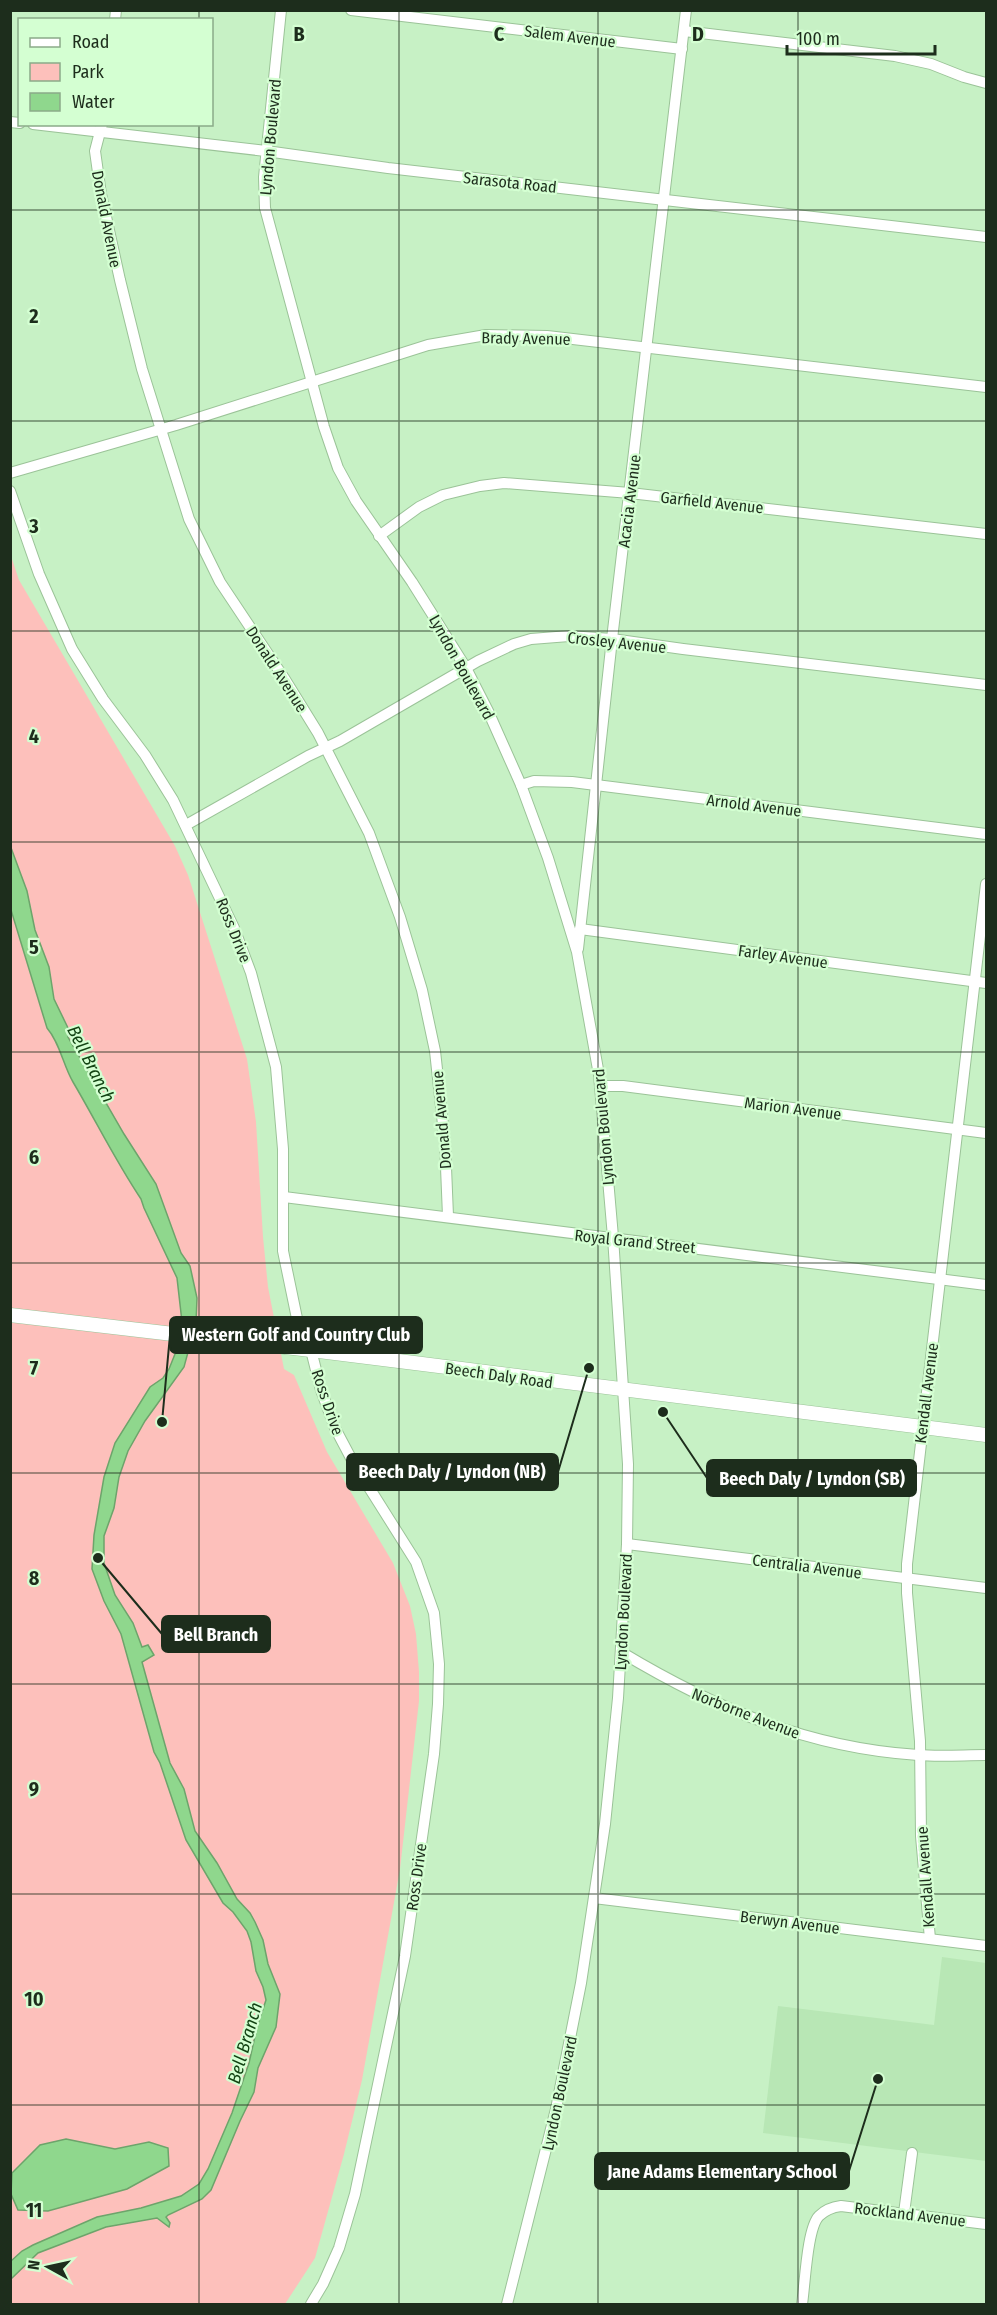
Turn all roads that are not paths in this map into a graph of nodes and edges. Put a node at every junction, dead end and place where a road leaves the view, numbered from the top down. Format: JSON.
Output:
{"nodes":[{"id":1,"x":281,"y":10,"type":"edge"},
{"id":2,"x":351,"y":10,"type":"edge"},
{"id":3,"x":686,"y":10,"type":"edge"},
{"id":4,"x":684,"y":31,"type":"junction"},
{"id":5,"x":682,"y":49,"type":"junction"},
{"id":6,"x":987,"y":83,"type":"edge"},
{"id":7,"x":67,"y":126,"type":"edge"},
{"id":8,"x":101,"y":128,"type":"edge"},
{"id":9,"x":266,"y":151,"type":"junction"},
{"id":10,"x":665,"y":200,"type":"junction"},
{"id":11,"x":987,"y":237,"type":"edge"},
{"id":12,"x":647,"y":347,"type":"junction"},
{"id":13,"x":312,"y":381,"type":"junction"},
{"id":14,"x":987,"y":387,"type":"edge"},
{"id":15,"x":160,"y":429,"type":"junction"},
{"id":16,"x":10,"y":473,"type":"edge"},
{"id":17,"x":10,"y":490,"type":"edge"},
{"id":18,"x":630,"y":493,"type":"junction"},
{"id":19,"x":987,"y":534,"type":"edge"},
{"id":20,"x":379,"y":536,"type":"junction"},
{"id":21,"x":612,"y":639,"type":"junction"},
{"id":22,"x":466,"y":668,"type":"junction"},
{"id":23,"x":987,"y":685,"type":"edge"},
{"id":24,"x":326,"y":748,"type":"junction"},
{"id":25,"x":521,"y":785,"type":"junction"},
{"id":26,"x":596,"y":785,"type":"junction"},
{"id":27,"x":186,"y":825,"type":"junction"},
{"id":28,"x":987,"y":834,"type":"edge"},
{"id":29,"x":987,"y":884,"type":"edge"},
{"id":30,"x":580,"y":929,"type":"junction"},
{"id":31,"x":577,"y":952,"type":"junction"},
{"id":32,"x":974,"y":981,"type":"junction"},
{"id":33,"x":987,"y":983,"type":"edge"},
{"id":34,"x":600,"y":1086,"type":"junction"},
{"id":35,"x":958,"y":1128,"type":"junction"},
{"id":36,"x":987,"y":1133,"type":"edge"},
{"id":37,"x":284,"y":1197,"type":"junction"},
{"id":38,"x":448,"y":1216,"type":"junction"},
{"id":39,"x":613,"y":1238,"type":"junction"},
{"id":40,"x":939,"y":1277,"type":"junction"},
{"id":41,"x":987,"y":1285,"type":"edge"},
{"id":42,"x":10,"y":1315,"type":"edge"},
{"id":43,"x":311,"y":1350,"type":"junction"},
{"id":44,"x":623,"y":1391,"type":"junction"},
{"id":45,"x":922,"y":1428,"type":"junction"},
{"id":46,"x":987,"y":1436,"type":"edge"},
{"id":47,"x":627,"y":1544,"type":"junction"},
{"id":48,"x":907,"y":1578,"type":"junction"},
{"id":49,"x":987,"y":1588,"type":"edge"},
{"id":50,"x":621,"y":1652,"type":"junction"},
{"id":51,"x":920,"y":1755,"type":"junction"},
{"id":52,"x":987,"y":1755,"type":"edge"},
{"id":53,"x":594,"y":1898,"type":"junction"},
{"id":54,"x":930,"y":1939,"type":"junction"},
{"id":55,"x":987,"y":1946,"type":"edge"},
{"id":56,"x":912,"y":2153,"type":"dead end"},
{"id":57,"x":904,"y":2213,"type":"junction"},
{"id":58,"x":987,"y":2224,"type":"edge"},
{"id":59,"x":311,"y":2304,"type":"edge"},
{"id":60,"x":507,"y":2304,"type":"edge"},
{"id":61,"x":802,"y":2304,"type":"edge"}],
"edges":[{"from":1,"to":9,"type":"street","name":"Lyndon Boulevard"},
{"from":2,"to":5,"type":"street","name":"Salem Avenue"},
{"from":3,"to":4,"type":"street"},
{"from":4,"to":5,"type":"street","name":"Acacia Avenue"},
{"from":4,"to":6,"type":"street"},
{"from":5,"to":10,"type":"street","name":"Acacia Avenue"},
{"from":7,"to":8,"type":"street","name":"Sarasota Road"},
{"from":8,"to":9,"type":"street","name":"Sarasota Road"},
{"from":8,"to":15,"type":"street","name":"Donald Avenue"},
{"from":9,"to":10,"type":"street","name":"Sarasota Road"},
{"from":9,"to":13,"type":"street","name":"Lyndon Boulevard"},
{"from":10,"to":11,"type":"street","name":"Sarasota Road"},
{"from":10,"to":12,"type":"street","name":"Acacia Avenue"},
{"from":12,"to":13,"type":"street","name":"Brady Avenue"},
{"from":12,"to":14,"type":"street","name":"Brady Avenue"},
{"from":12,"to":18,"type":"street","name":"Acacia Avenue"},
{"from":13,"to":15,"type":"street","name":"Brady Avenue"},
{"from":13,"to":20,"type":"street","name":"Lyndon Boulevard"},
{"from":15,"to":16,"type":"street","name":"Brady Avenue"},
{"from":15,"to":24,"type":"street","name":"Donald Avenue"},
{"from":17,"to":27,"type":"street","name":"Ross Drive"},
{"from":18,"to":19,"type":"street","name":"Garfield Avenue"},
{"from":18,"to":20,"type":"street","name":"Garfield Avenue"},
{"from":18,"to":21,"type":"street","name":"Acacia Avenue"},
{"from":20,"to":22,"type":"street","name":"Lyndon Boulevard"},
{"from":21,"to":22,"type":"street","name":"Crosley Avenue"},
{"from":21,"to":23,"type":"street","name":"Crosley Avenue"},
{"from":21,"to":26,"type":"street","name":"Acacia Avenue"},
{"from":22,"to":24,"type":"street","name":"Crosley Avenue"},
{"from":22,"to":25,"type":"street","name":"Lyndon Boulevard"},
{"from":24,"to":27,"type":"street","name":"Crosley Avenue"},
{"from":24,"to":38,"type":"street","name":"Donald Avenue"},
{"from":25,"to":26,"type":"street","name":"Arnold Avenue"},
{"from":25,"to":31,"type":"street","name":"Lyndon Boulevard"},
{"from":26,"to":28,"type":"street","name":"Arnold Avenue"},
{"from":26,"to":30,"type":"street","name":"Acacia Avenue"},
{"from":27,"to":37,"type":"street","name":"Ross Drive"},
{"from":29,"to":32,"type":"street","name":"Kendall Avenue"},
{"from":30,"to":31,"type":"street","name":"Acacia Avenue"},
{"from":30,"to":32,"type":"street","name":"Farley Avenue"},
{"from":31,"to":34,"type":"street","name":"Lyndon Boulevard"},
{"from":32,"to":33,"type":"street","name":"Farley Avenue"},
{"from":32,"to":35,"type":"street","name":"Kendall Avenue"},
{"from":34,"to":35,"type":"street","name":"Marion Avenue"},
{"from":34,"to":39,"type":"street","name":"Lyndon Boulevard"},
{"from":35,"to":36,"type":"street","name":"Marion Avenue"},
{"from":35,"to":40,"type":"street","name":"Kendall Avenue"},
{"from":37,"to":38,"type":"street","name":"Royal Grand Street"},
{"from":37,"to":43,"type":"street","name":"Ross Drive"},
{"from":38,"to":39,"type":"street","name":"Royal Grand Street"},
{"from":39,"to":40,"type":"street","name":"Royal Grand Street"},
{"from":39,"to":44,"type":"street","name":"Lyndon Boulevard"},
{"from":40,"to":41,"type":"street","name":"Royal Grand Street"},
{"from":40,"to":45,"type":"street","name":"Kendall Avenue"},
{"from":42,"to":43,"type":"main road","name":"Beech Daly Road"},
{"from":43,"to":44,"type":"main road","name":"Beech Daly Road"},
{"from":43,"to":59,"type":"street","name":"Ross Drive"},
{"from":44,"to":45,"type":"main road","name":"Beech Daly Road"},
{"from":44,"to":47,"type":"street","name":"Lyndon Boulevard"},
{"from":45,"to":46,"type":"main road","name":"Beech Daly Road"},
{"from":45,"to":48,"type":"street","name":"Kendall Avenue"},
{"from":47,"to":48,"type":"street","name":"Centralia Avenue"},
{"from":47,"to":50,"type":"street","name":"Lyndon Boulevard"},
{"from":48,"to":49,"type":"street","name":"Centralia Avenue"},
{"from":48,"to":51,"type":"street","name":"Kendall Avenue"},
{"from":50,"to":51,"type":"street","name":"Norborne Avenue"},
{"from":50,"to":53,"type":"street","name":"Lyndon Boulevard"},
{"from":51,"to":52,"type":"street","name":"Norborne Avenue"},
{"from":51,"to":54,"type":"street","name":"Kendall Avenue"},
{"from":53,"to":54,"type":"street","name":"Berwyn Avenue"},
{"from":53,"to":60,"type":"street","name":"Lyndon Boulevard"},
{"from":54,"to":55,"type":"street","name":"Berwyn Avenue"},
{"from":56,"to":57,"type":"street"},
{"from":57,"to":58,"type":"street","name":"Rockland Avenue"},
{"from":57,"to":61,"type":"street","name":"Rockland Avenue"}]}
